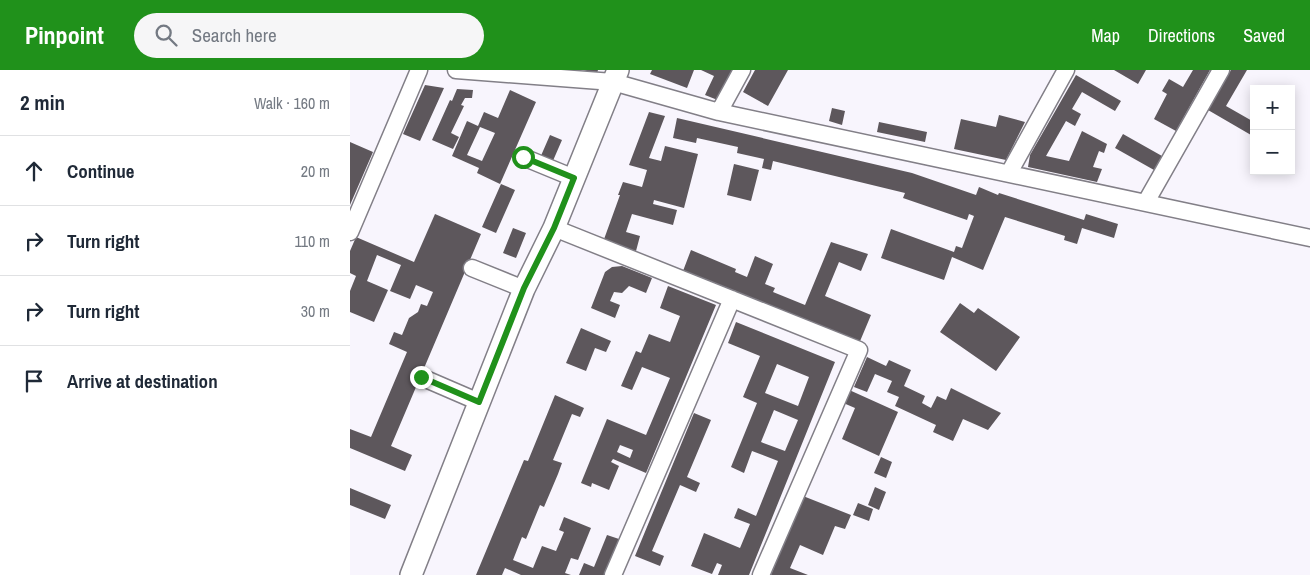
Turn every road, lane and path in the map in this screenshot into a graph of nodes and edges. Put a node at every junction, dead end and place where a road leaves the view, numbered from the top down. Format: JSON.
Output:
{"nodes":[{"id":1,"x":419,"y":70,"type":"edge"},
{"id":2,"x":456,"y":70,"type":"edge"},
{"id":3,"x":742,"y":70,"type":"edge"},
{"id":4,"x":1066,"y":70,"type":"edge"},
{"id":5,"x":1221,"y":70,"type":"edge"},
{"id":6,"x":616,"y":76,"type":"edge"},
{"id":7,"x":718,"y":112,"type":"junction"},
{"id":8,"x":523,"y":157,"type":"dead end"},
{"id":9,"x":1009,"y":173,"type":"junction"},
{"id":10,"x":574,"y":178,"type":"junction"},
{"id":11,"x":1146,"y":202,"type":"junction"},
{"id":12,"x":554,"y":228,"type":"junction"},
{"id":13,"x":350,"y":232,"type":"edge"},
{"id":14,"x":1310,"y":238,"type":"edge"},
{"id":15,"x":472,"y":268,"type":"dead end"},
{"id":16,"x":524,"y":288,"type":"junction"},
{"id":17,"x":732,"y":299,"type":"junction"},
{"id":18,"x":421,"y":377,"type":"dead end"},
{"id":19,"x":479,"y":402,"type":"junction"},
{"id":20,"x":411,"y":575,"type":"edge"},
{"id":21,"x":614,"y":575,"type":"edge"},
{"id":22,"x":761,"y":575,"type":"edge"}],
"edges":[{"from":1,"to":13,"type":"street"},
{"from":2,"to":6,"type":"street"},
{"from":3,"to":7,"type":"street"},
{"from":4,"to":9,"type":"street"},
{"from":5,"to":11,"type":"street"},
{"from":6,"to":7,"type":"street"},
{"from":6,"to":10,"type":"main road"},
{"from":7,"to":9,"type":"street"},
{"from":8,"to":10,"type":"street"},
{"from":9,"to":11,"type":"street"},
{"from":10,"to":12,"type":"main road"},
{"from":11,"to":14,"type":"street"},
{"from":12,"to":16,"type":"main road"},
{"from":12,"to":17,"type":"street"},
{"from":15,"to":16,"type":"street"},
{"from":16,"to":19,"type":"main road"},
{"from":17,"to":21,"type":"street"},
{"from":17,"to":22,"type":"street"},
{"from":18,"to":19,"type":"street"},
{"from":19,"to":20,"type":"main road"}]}
